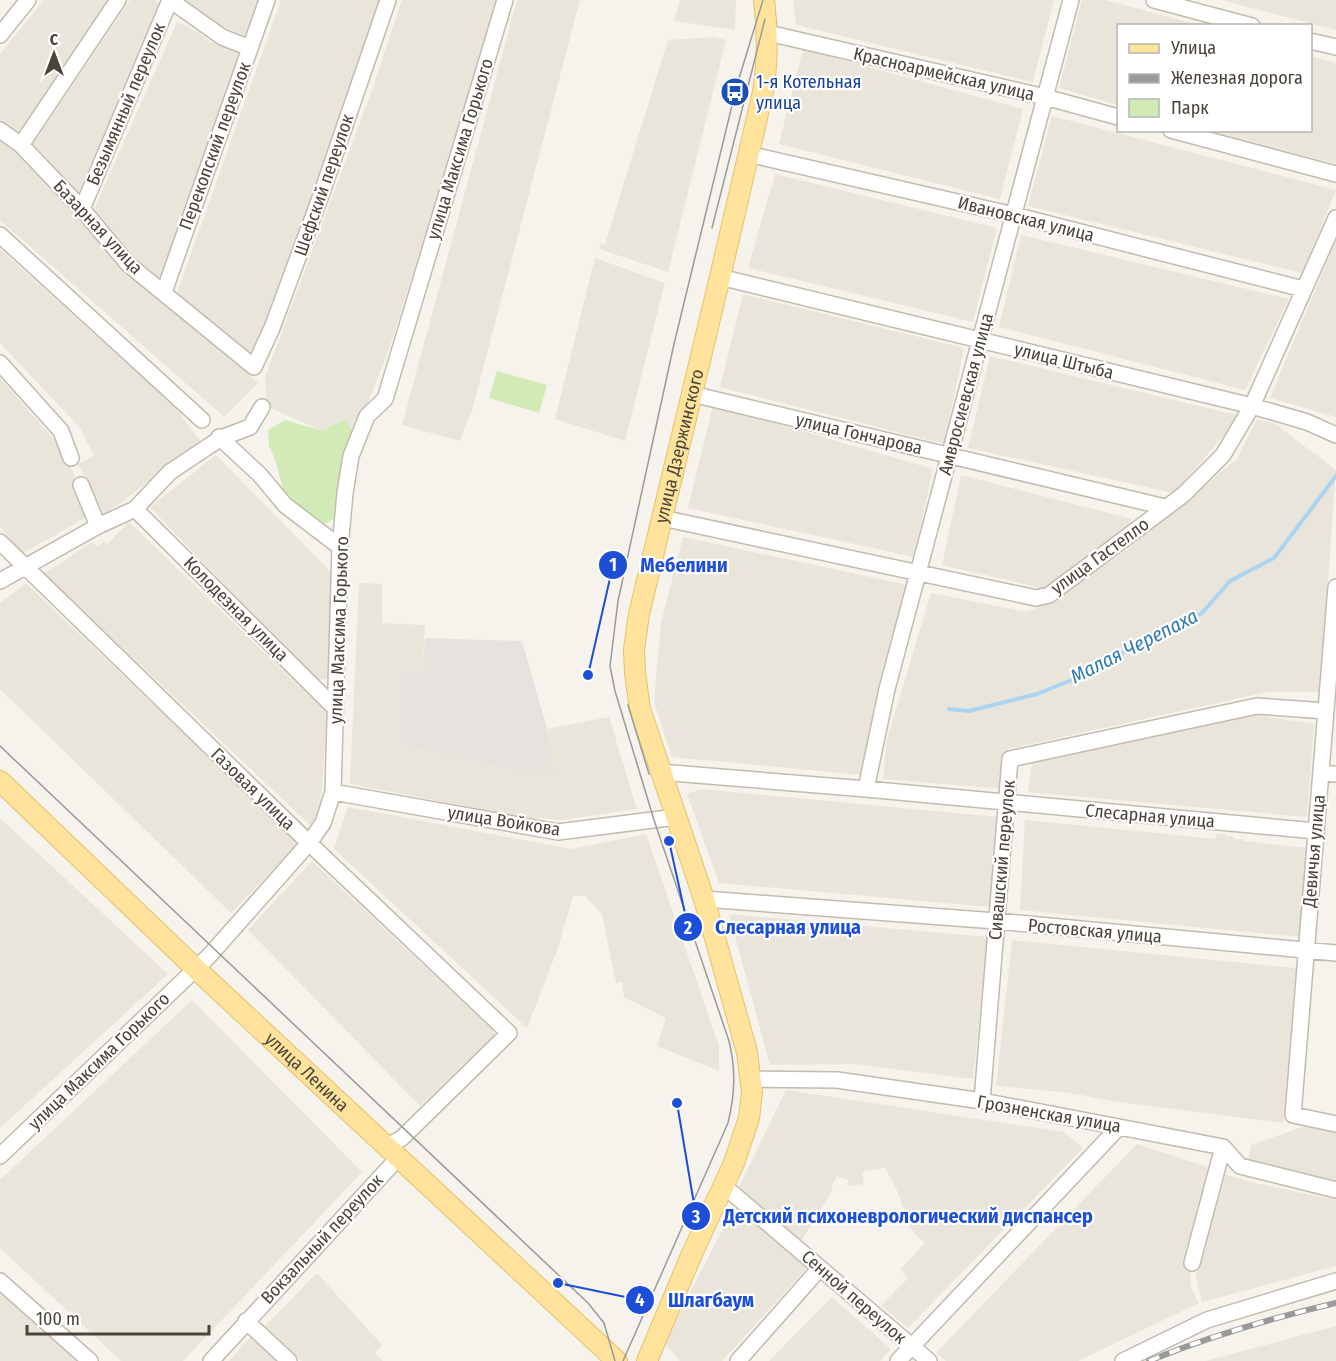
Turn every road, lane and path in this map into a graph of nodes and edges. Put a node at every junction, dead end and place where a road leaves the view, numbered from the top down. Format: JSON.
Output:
{"nodes":[{"id":1,"x":28,"y":0,"type":"edge"},
{"id":2,"x":118,"y":0,"type":"edge"},
{"id":3,"x":170,"y":0,"type":"edge"},
{"id":4,"x":267,"y":0,"type":"edge"},
{"id":5,"x":388,"y":0,"type":"edge"},
{"id":6,"x":505,"y":0,"type":"edge"},
{"id":7,"x":764,"y":0,"type":"edge"},
{"id":8,"x":1071,"y":0,"type":"edge"},
{"id":9,"x":1154,"y":0,"type":"edge"},
{"id":10,"x":1244,"y":24,"type":"edge"},
{"id":11,"x":768,"y":33,"type":"junction"},
{"id":12,"x":0,"y":35,"type":"edge"},
{"id":13,"x":1312,"y":41,"type":"edge"},
{"id":14,"x":1336,"y":47,"type":"edge"},
{"id":15,"x":250,"y":48,"type":"junction"},
{"id":16,"x":1045,"y":97,"type":"junction"},
{"id":17,"x":1117,"y":116,"type":"edge"},
{"id":18,"x":0,"y":130,"type":"edge"},
{"id":19,"x":1178,"y":132,"type":"edge"},
{"id":20,"x":21,"y":145,"type":"junction"},
{"id":21,"x":748,"y":154,"type":"junction"},
{"id":22,"x":1336,"y":174,"type":"edge"},
{"id":23,"x":82,"y":209,"type":"junction"},
{"id":24,"x":1014,"y":215,"type":"junction"},
{"id":25,"x":1336,"y":218,"type":"edge"},
{"id":26,"x":0,"y":235,"type":"edge"},
{"id":27,"x":720,"y":277,"type":"junction"},
{"id":28,"x":1303,"y":288,"type":"junction"},
{"id":29,"x":164,"y":292,"type":"junction"},
{"id":30,"x":980,"y":340,"type":"junction"},
{"id":31,"x":0,"y":363,"type":"edge"},
{"id":32,"x":254,"y":367,"type":"joint"},
{"id":33,"x":692,"y":394,"type":"junction"},
{"id":34,"x":1252,"y":406,"type":"junction"},
{"id":35,"x":262,"y":407,"type":"dead end"},
{"id":36,"x":202,"y":420,"type":"dead end"},
{"id":37,"x":1336,"y":435,"type":"edge"},
{"id":38,"x":220,"y":438,"type":"junction"},
{"id":39,"x":950,"y":455,"type":"junction"},
{"id":40,"x":71,"y":458,"type":"dead end"},
{"id":41,"x":81,"y":485,"type":"dead end"},
{"id":42,"x":1166,"y":507,"type":"junction"},
{"id":43,"x":135,"y":509,"type":"junction"},
{"id":44,"x":662,"y":518,"type":"junction"},
{"id":45,"x":98,"y":526,"type":"junction"},
{"id":46,"x":0,"y":542,"type":"edge"},
{"id":47,"x":340,"y":547,"type":"junction"},
{"id":48,"x":23,"y":566,"type":"junction"},
{"id":49,"x":919,"y":572,"type":"junction"},
{"id":50,"x":0,"y":580,"type":"edge"},
{"id":51,"x":1336,"y":587,"type":"edge"},
{"id":52,"x":336,"y":709,"type":"junction"},
{"id":53,"x":1326,"y":711,"type":"junction"},
{"id":54,"x":660,"y":772,"type":"junction"},
{"id":55,"x":1328,"y":773,"type":"edge"},
{"id":56,"x":0,"y":781,"type":"edge"},
{"id":57,"x":866,"y":789,"type":"junction"},
{"id":58,"x":333,"y":792,"type":"junction"},
{"id":59,"x":1006,"y":802,"type":"junction"},
{"id":60,"x":676,"y":817,"type":"junction"},
{"id":61,"x":1316,"y":831,"type":"junction"},
{"id":62,"x":309,"y":843,"type":"junction"},
{"id":63,"x":704,"y":899,"type":"junction"},
{"id":64,"x":996,"y":921,"type":"junction"},
{"id":65,"x":1306,"y":950,"type":"junction"},
{"id":66,"x":1336,"y":953,"type":"edge"},
{"id":67,"x":195,"y":968,"type":"junction"},
{"id":68,"x":509,"y":1033,"type":"joint"},
{"id":69,"x":750,"y":1079,"type":"junction"},
{"id":70,"x":982,"y":1101,"type":"junction"},
{"id":71,"x":1336,"y":1124,"type":"edge"},
{"id":72,"x":1119,"y":1127,"type":"junction"},
{"id":73,"x":1223,"y":1147,"type":"junction"},
{"id":74,"x":392,"y":1152,"type":"junction"},
{"id":75,"x":0,"y":1156,"type":"edge"},
{"id":76,"x":724,"y":1186,"type":"junction"},
{"id":77,"x":1336,"y":1190,"type":"edge"},
{"id":78,"x":1192,"y":1263,"type":"dead end"},
{"id":79,"x":820,"y":1268,"type":"junction"},
{"id":80,"x":0,"y":1281,"type":"edge"},
{"id":81,"x":1336,"y":1281,"type":"edge"},
{"id":82,"x":246,"y":1321,"type":"junction"},
{"id":83,"x":911,"y":1346,"type":"junction"},
{"id":84,"x":90,"y":1361,"type":"edge"},
{"id":85,"x":211,"y":1361,"type":"edge"},
{"id":86,"x":289,"y":1361,"type":"edge"},
{"id":87,"x":617,"y":1361,"type":"edge"},
{"id":88,"x":647,"y":1361,"type":"edge"},
{"id":89,"x":738,"y":1361,"type":"edge"},
{"id":90,"x":898,"y":1361,"type":"edge"},
{"id":91,"x":929,"y":1361,"type":"edge"},
{"id":92,"x":1123,"y":1361,"type":"edge"}],
"edges":[{"from":1,"to":12,"type":"street"},
{"from":2,"to":20,"type":"street"},
{"from":3,"to":15,"type":"street"},
{"from":3,"to":23,"type":"street","name":"Безымянный переулок"},
{"from":4,"to":15,"type":"street","name":"Перекопский переулок"},
{"from":5,"to":32,"type":"street","name":"Шефский переулок"},
{"from":6,"to":47,"type":"street","name":"улица Максима Горького"},
{"from":7,"to":11,"type":"main road","name":"улица Дзержинского"},
{"from":8,"to":16,"type":"street","name":"Амвросиевская улица"},
{"from":9,"to":10,"type":"street"},
{"from":11,"to":16,"type":"street","name":"Красноармейская улица"},
{"from":11,"to":21,"type":"main road","name":"улица Дзержинского"},
{"from":13,"to":14,"type":"street"},
{"from":15,"to":29,"type":"street","name":"Перекопский переулок"},
{"from":16,"to":17,"type":"street","name":"Красноармейская улица"},
{"from":16,"to":24,"type":"street","name":"Амвросиевская улица"},
{"from":18,"to":20,"type":"street","name":"Базарная улица"},
{"from":19,"to":22,"type":"street"},
{"from":20,"to":23,"type":"street","name":"Базарная улица"},
{"from":21,"to":24,"type":"street","name":"Ивановская улица"},
{"from":21,"to":27,"type":"main road","name":"улица Дзержинского"},
{"from":23,"to":29,"type":"street","name":"Базарная улица"},
{"from":24,"to":28,"type":"street","name":"Ивановская улица"},
{"from":24,"to":30,"type":"street","name":"Амвросиевская улица"},
{"from":25,"to":28,"type":"street","name":"улица Гастелло"},
{"from":26,"to":36,"type":"street"},
{"from":27,"to":30,"type":"street","name":"улица Штыба"},
{"from":27,"to":33,"type":"main road","name":"улица Дзержинского"},
{"from":28,"to":34,"type":"street","name":"улица Гастелло"},
{"from":29,"to":32,"type":"street","name":"Базарная улица"},
{"from":30,"to":34,"type":"street","name":"улица Штыба"},
{"from":30,"to":39,"type":"street","name":"Амвросиевская улица"},
{"from":31,"to":40,"type":"street"},
{"from":33,"to":39,"type":"street","name":"улица Гончарова"},
{"from":33,"to":44,"type":"main road","name":"улица Дзержинского"},
{"from":34,"to":37,"type":"street","name":"улица Штыба"},
{"from":34,"to":42,"type":"street","name":"улица Гастелло"},
{"from":35,"to":38,"type":"street"},
{"from":38,"to":43,"type":"street"},
{"from":38,"to":47,"type":"street"},
{"from":39,"to":42,"type":"street","name":"улица Гончарова"},
{"from":39,"to":49,"type":"street","name":"Амвросиевская улица"},
{"from":41,"to":45,"type":"street"},
{"from":42,"to":49,"type":"street","name":"улица Гастелло"},
{"from":43,"to":45,"type":"street"},
{"from":43,"to":52,"type":"street","name":"Колодезная улица"},
{"from":44,"to":49,"type":"street","name":"улица Гастелло"},
{"from":44,"to":54,"type":"main road","name":"улица Дзержинского"},
{"from":45,"to":48,"type":"street"},
{"from":46,"to":48,"type":"street","name":"Газовая улица"},
{"from":47,"to":52,"type":"street","name":"улица Максима Горького"},
{"from":48,"to":50,"type":"street"},
{"from":48,"to":62,"type":"street","name":"Газовая улица"},
{"from":49,"to":57,"type":"street","name":"Амвросиевская улица"},
{"from":51,"to":53,"type":"street","name":"Девичья улица"},
{"from":52,"to":58,"type":"street","name":"улица Максима Горького"},
{"from":53,"to":55,"type":"street","name":"Девичья улица"},
{"from":53,"to":59,"type":"street","name":"Сивашский переулок"},
{"from":54,"to":57,"type":"street","name":"Слесарная улица"},
{"from":54,"to":60,"type":"main road","name":"улица Дзержинского"},
{"from":55,"to":61,"type":"street","name":"Девичья улица"},
{"from":56,"to":67,"type":"main road","name":"улица Ленина"},
{"from":57,"to":59,"type":"street","name":"Слесарная улица"},
{"from":58,"to":60,"type":"street","name":"улица Войкова"},
{"from":58,"to":62,"type":"street","name":"улица Максима Горького"},
{"from":59,"to":61,"type":"street","name":"Слесарная улица"},
{"from":59,"to":64,"type":"street","name":"Сивашский переулок"},
{"from":60,"to":63,"type":"main road","name":"улица Дзержинского"},
{"from":61,"to":65,"type":"street","name":"Девичья улица"},
{"from":62,"to":67,"type":"street","name":"улица Максима Горького"},
{"from":62,"to":68,"type":"street","name":"Газовая улица"},
{"from":63,"to":64,"type":"street","name":"Ростовская улица"},
{"from":63,"to":69,"type":"main road","name":"улица Дзержинского"},
{"from":64,"to":65,"type":"street","name":"Ростовская улица"},
{"from":64,"to":70,"type":"street","name":"Сивашский переулок"},
{"from":65,"to":66,"type":"street","name":"Ростовская улица"},
{"from":65,"to":71,"type":"street","name":"Девичья улица"},
{"from":67,"to":74,"type":"main road","name":"улица Ленина"},
{"from":67,"to":75,"type":"street","name":"улица Максима Горького"},
{"from":68,"to":74,"type":"street","name":"Вокзальный переулок"},
{"from":69,"to":70,"type":"street","name":"Грозненская улица"},
{"from":69,"to":76,"type":"main road","name":"улица Дзержинского"},
{"from":70,"to":72,"type":"street","name":"Грозненская улица"},
{"from":72,"to":73,"type":"street","name":"Грозненская улица"},
{"from":72,"to":83,"type":"street"},
{"from":73,"to":77,"type":"street"},
{"from":73,"to":78,"type":"street"},
{"from":74,"to":82,"type":"street","name":"Вокзальный переулок"},
{"from":74,"to":87,"type":"main road","name":"улица Ленина"},
{"from":76,"to":79,"type":"street","name":"Сенной переулок"},
{"from":76,"to":88,"type":"main road","name":"улица Дзержинского"},
{"from":79,"to":83,"type":"street","name":"Сенной переулок"},
{"from":79,"to":89,"type":"street"},
{"from":80,"to":84,"type":"street"},
{"from":81,"to":92,"type":"street"},
{"from":82,"to":85,"type":"street","name":"Вокзальный переулок"},
{"from":82,"to":86,"type":"street"},
{"from":83,"to":90,"type":"street"},
{"from":83,"to":91,"type":"street","name":"Сенной переулок"}]}
